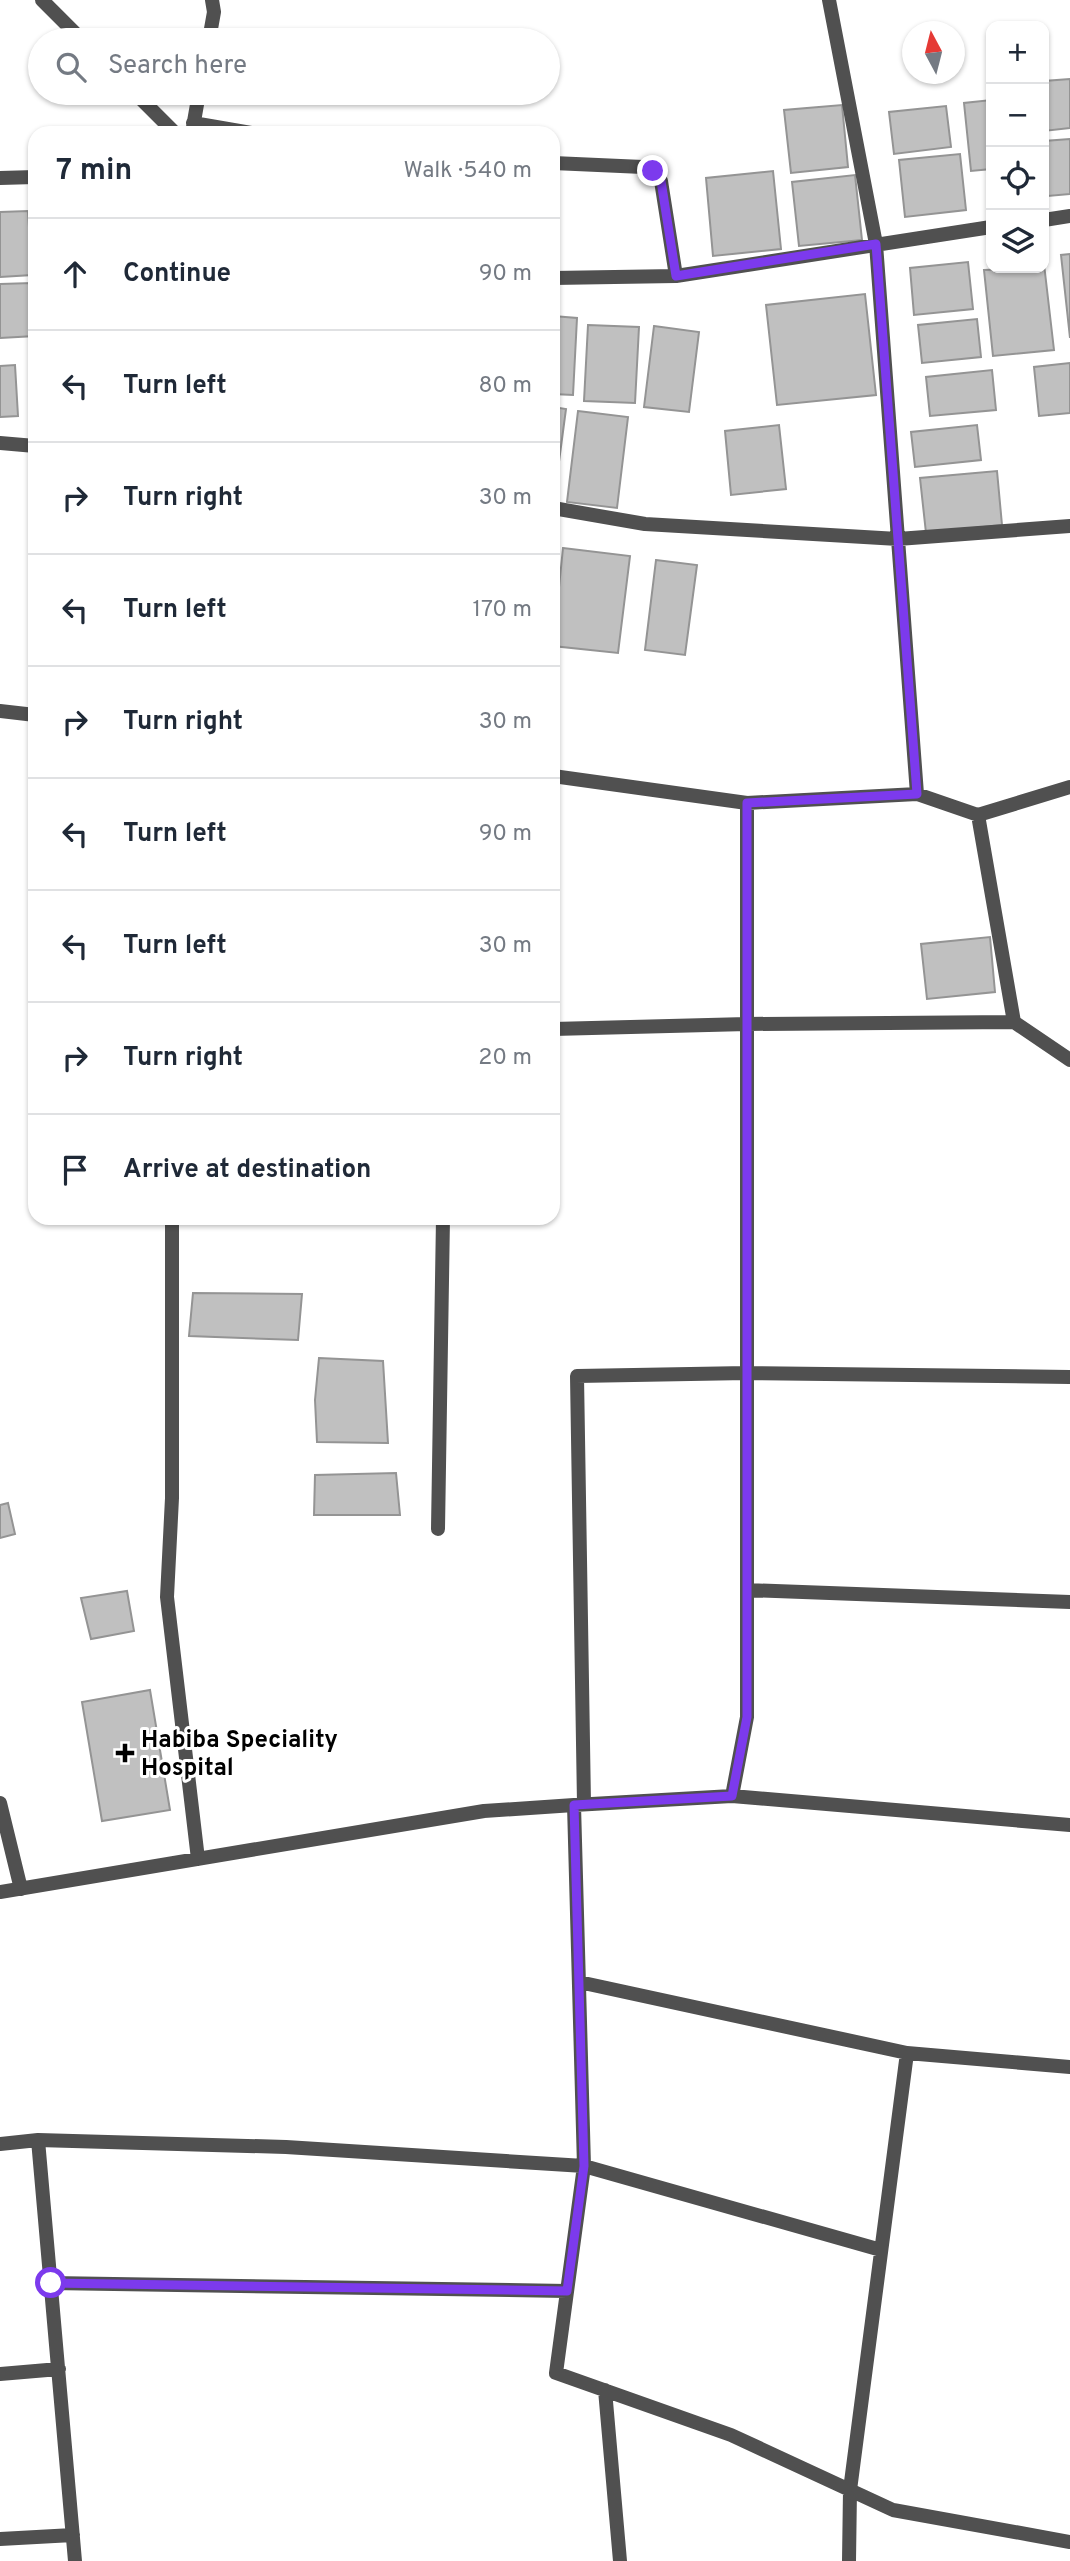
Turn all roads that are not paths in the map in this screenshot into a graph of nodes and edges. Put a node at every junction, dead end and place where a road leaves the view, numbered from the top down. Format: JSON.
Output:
{"nodes":[{"id":1,"x":42,"y":0,"type":"edge"},
{"id":2,"x":212,"y":0,"type":"edge"},
{"id":3,"x":829,"y":0,"type":"edge"},
{"id":4,"x":70,"y":28,"type":"edge"},
{"id":5,"x":211,"y":28,"type":"edge"},
{"id":6,"x":147,"y":105,"type":"edge"},
{"id":7,"x":197,"y":105,"type":"edge"},
{"id":8,"x":168,"y":126,"type":"edge"},
{"id":9,"x":192,"y":126,"type":"edge"},
{"id":10,"x":560,"y":163,"type":"edge"},
{"id":11,"x":28,"y":177,"type":"edge"},
{"id":12,"x":0,"y":178,"type":"edge"},
{"id":13,"x":1070,"y":216,"type":"edge"},
{"id":14,"x":1049,"y":219,"type":"edge"},
{"id":15,"x":986,"y":229,"type":"edge"},
{"id":16,"x":876,"y":244,"type":"junction"},
{"id":17,"x":676,"y":276,"type":"junction"},
{"id":18,"x":560,"y":278,"type":"edge"},
{"id":19,"x":0,"y":443,"type":"edge"},
{"id":20,"x":28,"y":445,"type":"edge"},
{"id":21,"x":560,"y":509,"type":"edge"},
{"id":22,"x":1070,"y":526,"type":"edge"},
{"id":23,"x":898,"y":539,"type":"junction"},
{"id":24,"x":0,"y":711,"type":"edge"},
{"id":25,"x":28,"y":714,"type":"edge"},
{"id":26,"x":560,"y":777,"type":"edge"},
{"id":27,"x":1070,"y":787,"type":"edge"},
{"id":28,"x":917,"y":794,"type":"junction"},
{"id":29,"x":747,"y":803,"type":"junction"},
{"id":30,"x":978,"y":815,"type":"junction"},
{"id":31,"x":1014,"y":1022,"type":"junction"},
{"id":32,"x":747,"y":1024,"type":"junction"},
{"id":33,"x":560,"y":1029,"type":"edge"},
{"id":34,"x":1070,"y":1060,"type":"edge"},
{"id":35,"x":172,"y":1225,"type":"edge"},
{"id":36,"x":443,"y":1225,"type":"edge"},
{"id":37,"x":747,"y":1374,"type":"junction"},
{"id":38,"x":1070,"y":1377,"type":"edge"},
{"id":39,"x":438,"y":1529,"type":"dead end"},
{"id":40,"x":747,"y":1590,"type":"junction"},
{"id":41,"x":1070,"y":1602,"type":"edge"},
{"id":42,"x":732,"y":1796,"type":"junction"},
{"id":43,"x":0,"y":1803,"type":"edge"},
{"id":44,"x":579,"y":1805,"type":"junction"},
{"id":45,"x":1070,"y":1825,"type":"edge"},
{"id":46,"x":198,"y":1859,"type":"junction"},
{"id":47,"x":21,"y":1889,"type":"junction"},
{"id":48,"x":0,"y":1892,"type":"edge"},
{"id":49,"x":579,"y":1982,"type":"junction"},
{"id":50,"x":907,"y":2053,"type":"junction"},
{"id":51,"x":1070,"y":2067,"type":"edge"},
{"id":52,"x":38,"y":2140,"type":"junction"},
{"id":53,"x":0,"y":2144,"type":"edge"},
{"id":54,"x":584,"y":2166,"type":"junction"},
{"id":55,"x":881,"y":2250,"type":"junction"},
{"id":56,"x":51,"y":2283,"type":"junction"},
{"id":57,"x":567,"y":2291,"type":"junction"},
{"id":58,"x":59,"y":2369,"type":"junction"},
{"id":59,"x":0,"y":2374,"type":"edge"},
{"id":60,"x":604,"y":2390,"type":"junction"},
{"id":61,"x":850,"y":2490,"type":"junction"},
{"id":62,"x":73,"y":2535,"type":"junction"},
{"id":63,"x":0,"y":2539,"type":"edge"},
{"id":64,"x":1070,"y":2542,"type":"edge"},
{"id":65,"x":75,"y":2561,"type":"edge"},
{"id":66,"x":620,"y":2561,"type":"edge"},
{"id":67,"x":849,"y":2561,"type":"edge"}],
"edges":[{"from":1,"to":4,"type":"street"},
{"from":2,"to":5,"type":"street"},
{"from":3,"to":16,"type":"street"},
{"from":6,"to":8,"type":"street"},
{"from":7,"to":9,"type":"street"},
{"from":10,"to":17,"type":"street"},
{"from":11,"to":12,"type":"street"},
{"from":13,"to":14,"type":"street"},
{"from":15,"to":16,"type":"street"},
{"from":16,"to":17,"type":"street"},
{"from":16,"to":23,"type":"street"},
{"from":17,"to":18,"type":"street"},
{"from":19,"to":20,"type":"street"},
{"from":21,"to":23,"type":"street"},
{"from":22,"to":23,"type":"street"},
{"from":23,"to":28,"type":"street"},
{"from":24,"to":25,"type":"street"},
{"from":26,"to":29,"type":"street"},
{"from":27,"to":30,"type":"street"},
{"from":28,"to":29,"type":"street"},
{"from":28,"to":30,"type":"street"},
{"from":29,"to":32,"type":"street"},
{"from":30,"to":31,"type":"street"},
{"from":31,"to":32,"type":"street"},
{"from":31,"to":34,"type":"street"},
{"from":32,"to":33,"type":"street"},
{"from":32,"to":37,"type":"street"},
{"from":35,"to":46,"type":"street"},
{"from":36,"to":39,"type":"street"},
{"from":37,"to":38,"type":"street"},
{"from":37,"to":40,"type":"street"},
{"from":37,"to":44,"type":"street"},
{"from":40,"to":41,"type":"street"},
{"from":40,"to":42,"type":"street"},
{"from":42,"to":44,"type":"street"},
{"from":42,"to":45,"type":"street"},
{"from":43,"to":47,"type":"street"},
{"from":44,"to":46,"type":"street"},
{"from":44,"to":49,"type":"street"},
{"from":46,"to":47,"type":"street"},
{"from":47,"to":48,"type":"street"},
{"from":49,"to":50,"type":"street"},
{"from":49,"to":54,"type":"street"},
{"from":50,"to":51,"type":"street"},
{"from":50,"to":55,"type":"street"},
{"from":52,"to":53,"type":"street"},
{"from":52,"to":54,"type":"street"},
{"from":52,"to":56,"type":"street"},
{"from":54,"to":55,"type":"street"},
{"from":54,"to":57,"type":"street"},
{"from":55,"to":61,"type":"street"},
{"from":56,"to":57,"type":"street"},
{"from":56,"to":58,"type":"street"},
{"from":57,"to":60,"type":"street"},
{"from":58,"to":59,"type":"street"},
{"from":58,"to":62,"type":"street"},
{"from":60,"to":61,"type":"street"},
{"from":60,"to":66,"type":"street"},
{"from":61,"to":64,"type":"street"},
{"from":61,"to":67,"type":"street"},
{"from":62,"to":63,"type":"street"},
{"from":62,"to":65,"type":"street"}]}
